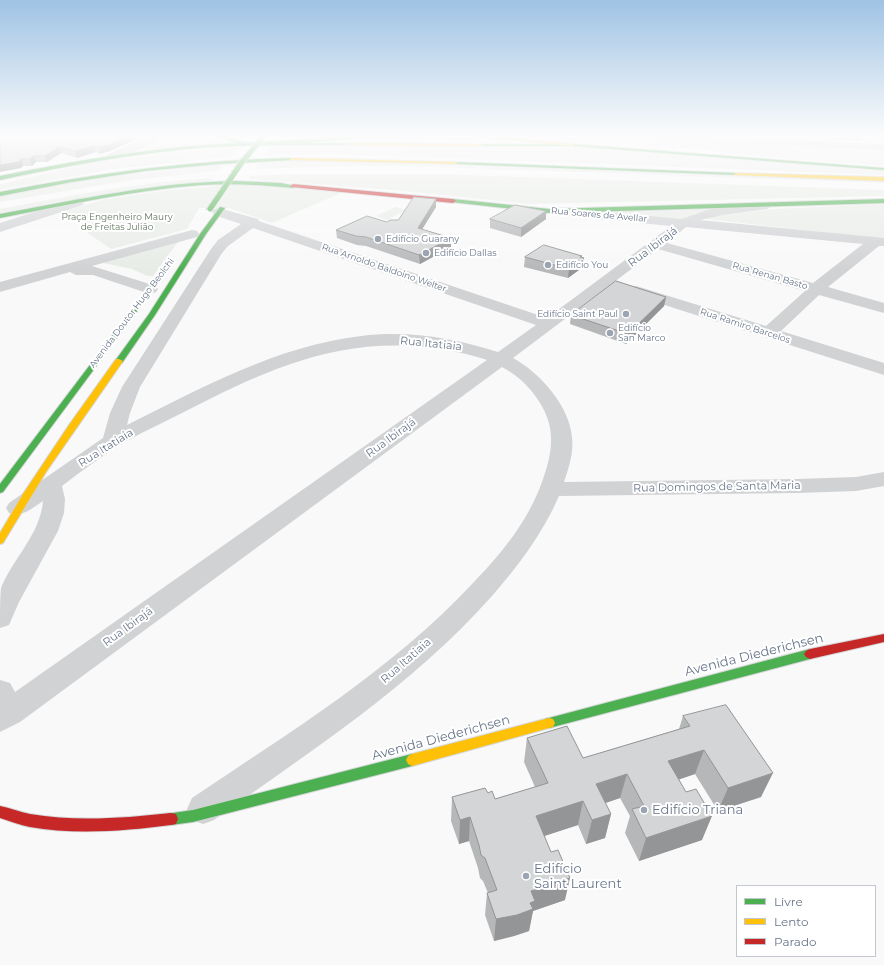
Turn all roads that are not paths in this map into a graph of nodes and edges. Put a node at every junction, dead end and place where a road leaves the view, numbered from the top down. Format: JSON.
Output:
{"nodes":[{"id":1,"x":69,"y":181,"type":"edge"},
{"id":2,"x":173,"y":181,"type":"edge"},
{"id":3,"x":215,"y":181,"type":"edge"},
{"id":4,"x":232,"y":181,"type":"edge"},
{"id":5,"x":242,"y":181,"type":"edge"},
{"id":6,"x":291,"y":181,"type":"edge"},
{"id":7,"x":719,"y":181,"type":"edge"},
{"id":8,"x":884,"y":187,"type":"edge"},
{"id":9,"x":234,"y":191,"type":"dead end"},
{"id":10,"x":0,"y":194,"type":"edge"},
{"id":11,"x":83,"y":196,"type":"junction"},
{"id":12,"x":884,"y":201,"type":"edge"},
{"id":13,"x":800,"y":203,"type":"junction"},
{"id":14,"x":219,"y":208,"type":"junction"},
{"id":15,"x":549,"y":210,"type":"junction"},
{"id":16,"x":0,"y":216,"type":"edge"},
{"id":17,"x":253,"y":222,"type":"junction"},
{"id":18,"x":685,"y":222,"type":"junction"},
{"id":19,"x":0,"y":228,"type":"edge"},
{"id":20,"x":192,"y":234,"type":"junction"},
{"id":21,"x":880,"y":242,"type":"edge"},
{"id":22,"x":656,"y":244,"type":"junction"},
{"id":23,"x":183,"y":246,"type":"dead end"},
{"id":24,"x":174,"y":258,"type":"dead end"},
{"id":25,"x":65,"y":270,"type":"junction"},
{"id":26,"x":607,"y":282,"type":"junction"},
{"id":27,"x":0,"y":287,"type":"edge"},
{"id":28,"x":150,"y":289,"type":"junction"},
{"id":29,"x":816,"y":289,"type":"junction"},
{"id":30,"x":884,"y":308,"type":"edge"},
{"id":31,"x":549,"y":324,"type":"junction"},
{"id":32,"x":139,"y":331,"type":"junction"},
{"id":33,"x":769,"y":333,"type":"junction"},
{"id":34,"x":500,"y":359,"type":"junction"},
{"id":35,"x":884,"y":369,"type":"edge"},
{"id":36,"x":99,"y":386,"type":"junction"},
{"id":37,"x":131,"y":387,"type":"junction"},
{"id":38,"x":113,"y":441,"type":"junction"},
{"id":39,"x":884,"y":479,"type":"edge"},
{"id":40,"x":51,"y":484,"type":"junction"},
{"id":41,"x":550,"y":489,"type":"junction"},
{"id":42,"x":0,"y":490,"type":"edge"},
{"id":43,"x":17,"y":508,"type":"junction"},
{"id":44,"x":0,"y":541,"type":"edge"},
{"id":45,"x":0,"y":618,"type":"edge"},
{"id":46,"x":884,"y":638,"type":"edge"},
{"id":47,"x":3,"y":708,"type":"edge"},
{"id":48,"x":0,"y":812,"type":"edge"},
{"id":49,"x":193,"y":816,"type":"junction"}],
"edges":[{"from":1,"to":10,"type":"main road"},
{"from":2,"to":11,"type":"main road"},
{"from":3,"to":11,"type":"main road"},
{"from":4,"to":14,"type":"main road","name":"Avenida Doutor Hugo Beolchi","bridge":true},
{"from":5,"to":9,"type":"main road"},
{"from":6,"to":15,"type":"main road","name":"Rua Soares de Avellar"},
{"from":7,"to":8,"type":"main road"},
{"from":11,"to":16,"type":"main road"},
{"from":11,"to":19,"type":"street"},
{"from":12,"to":13,"type":"main road"},
{"from":13,"to":15,"type":"main road"},
{"from":13,"to":18,"type":"street","name":"Rua Ibirajá"},
{"from":14,"to":17,"type":"street","name":"Rua Arnoldo Baldoino Welter"},
{"from":14,"to":20,"type":"main road","name":"Avenida Doutor Hugo Beolchi"},
{"from":14,"to":32,"type":"main road","name":"Avenida Doutor Hugo Beolchi"},
{"from":15,"to":18,"type":"street","name":"Rua Soares de Avellar"},
{"from":17,"to":31,"type":"street","name":"Rua Arnoldo Baldoino Welter"},
{"from":17,"to":37,"type":"street"},
{"from":18,"to":21,"type":"street","name":"Rua Soares de Avellar"},
{"from":18,"to":22,"type":"street","name":"Rua Ibirajá"},
{"from":20,"to":23,"type":"main road","name":"Avenida Doutor Hugo Beolchi"},
{"from":20,"to":25,"type":"street"},
{"from":21,"to":29,"type":"street"},
{"from":22,"to":26,"type":"street","name":"Rua Ibirajá"},
{"from":22,"to":29,"type":"street","name":"Rua Renan Basto"},
{"from":24,"to":28,"type":"main road","name":"Avenida Doutor Hugo Beolchi"},
{"from":25,"to":27,"type":"street"},
{"from":25,"to":28,"type":"street"},
{"from":26,"to":31,"type":"street","name":"Rua Ibirajá"},
{"from":26,"to":33,"type":"street","name":"Rua Ramiro Barcelos"},
{"from":28,"to":32,"type":"main road"},
{"from":28,"to":42,"type":"main road","name":"Avenida Doutor Hugo Beolchi"},
{"from":29,"to":30,"type":"street","name":"Rua Renan Basto"},
{"from":29,"to":33,"type":"street"},
{"from":31,"to":34,"type":"street","name":"Rua Ibirajá"},
{"from":32,"to":36,"type":"main road","name":"Avenida Doutor Hugo Beolchi"},
{"from":33,"to":35,"type":"street","name":"Rua Ramiro Barcelos"},
{"from":34,"to":38,"type":"street","name":"Rua Itatiaia"},
{"from":34,"to":41,"type":"street","name":"Rua Itatiaia"},
{"from":34,"to":47,"type":"street","name":"Rua Ibirajá"},
{"from":36,"to":37,"type":"street"},
{"from":36,"to":43,"type":"main road","name":"Avenida Doutor Hugo Beolchi"},
{"from":37,"to":38,"type":"street"},
{"from":38,"to":40,"type":"street","name":"Rua Itatiaia"},
{"from":39,"to":41,"type":"street","name":"Rua Domingos de Santa Maria"},
{"from":40,"to":43,"type":"street","name":"Rua Itatiaia"},
{"from":40,"to":45,"type":"street"},
{"from":41,"to":49,"type":"street","name":"Rua Itatiaia"},
{"from":43,"to":44,"type":"main road","name":"Avenida Doutor Hugo Beolchi"},
{"from":46,"to":49,"type":"main road","name":"Avenida Diederichsen"},
{"from":48,"to":49,"type":"main road","name":"Avenida Diederichsen"}]}
